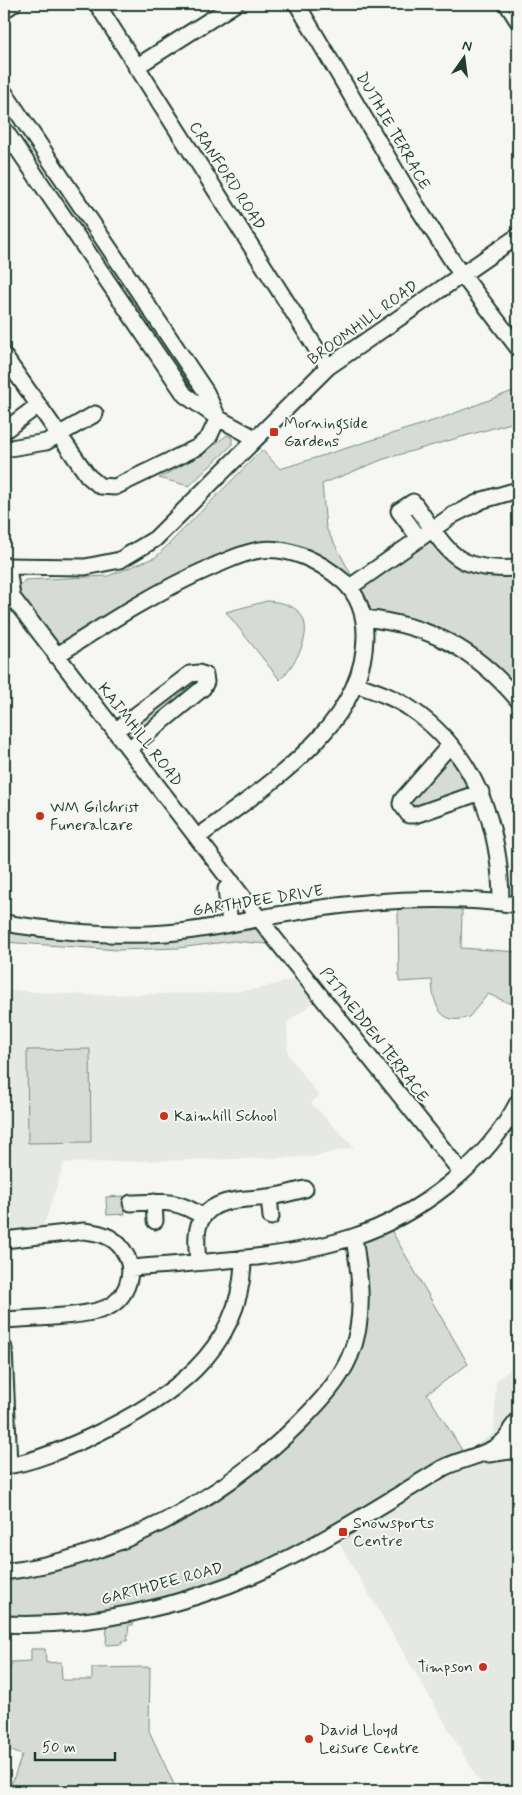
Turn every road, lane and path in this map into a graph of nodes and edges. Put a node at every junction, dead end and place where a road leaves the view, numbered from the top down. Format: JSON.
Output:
{"nodes":[{"id":1,"x":13,"y":4,"type":"edge"},
{"id":2,"x":97,"y":4,"type":"edge"},
{"id":3,"x":235,"y":4,"type":"edge"},
{"id":4,"x":297,"y":4,"type":"edge"},
{"id":5,"x":507,"y":4,"type":"edge"},
{"id":6,"x":4,"y":10,"type":"edge"},
{"id":7,"x":518,"y":22,"type":"edge"},
{"id":8,"x":136,"y":67,"type":"junction"},
{"id":9,"x":4,"y":92,"type":"edge"},
{"id":10,"x":4,"y":129,"type":"edge"},
{"id":11,"x":59,"y":174,"type":"junction"},
{"id":12,"x":42,"y":186,"type":"junction"},
{"id":13,"x":518,"y":236,"type":"edge"},
{"id":14,"x":462,"y":275,"type":"junction"},
{"id":15,"x":140,"y":293,"type":"junction"},
{"id":16,"x":124,"y":305,"type":"junction"},
{"id":17,"x":518,"y":348,"type":"edge"},
{"id":18,"x":4,"y":356,"type":"edge"},
{"id":19,"x":328,"y":367,"type":"junction"},
{"id":20,"x":37,"y":406,"type":"junction"},
{"id":21,"x":94,"y":414,"type":"dead end"},
{"id":22,"x":218,"y":418,"type":"junction"},
{"id":23,"x":4,"y":431,"type":"edge"},
{"id":24,"x":59,"y":436,"type":"junction"},
{"id":25,"x":255,"y":438,"type":"junction"},
{"id":26,"x":4,"y":449,"type":"edge"},
{"id":27,"x":518,"y":490,"type":"edge"},
{"id":28,"x":433,"y":529,"type":"junction"},
{"id":29,"x":419,"y":538,"type":"junction"},
{"id":30,"x":6,"y":566,"type":"edge"},
{"id":31,"x":518,"y":568,"type":"edge"},
{"id":32,"x":350,"y":587,"type":"junction"},
{"id":33,"x":365,"y":618,"type":"junction"},
{"id":34,"x":56,"y":656,"type":"junction"},
{"id":35,"x":355,"y":684,"type":"junction"},
{"id":36,"x":518,"y":700,"type":"edge"},
{"id":37,"x":115,"y":731,"type":"junction"},
{"id":38,"x":450,"y":745,"type":"junction"},
{"id":39,"x":130,"y":749,"type":"junction"},
{"id":40,"x":481,"y":792,"type":"junction"},
{"id":41,"x":198,"y":837,"type":"junction"},
{"id":42,"x":232,"y":882,"type":"junction"},
{"id":43,"x":500,"y":903,"type":"junction"},
{"id":44,"x":518,"y":905,"type":"edge"},
{"id":45,"x":260,"y":918,"type":"junction"},
{"id":46,"x":4,"y":924,"type":"edge"},
{"id":47,"x":230,"y":924,"type":"junction"},
{"id":48,"x":518,"y":1102,"type":"edge"},
{"id":49,"x":462,"y":1172,"type":"junction"},
{"id":50,"x":305,"y":1189,"type":"dead end"},
{"id":51,"x":269,"y":1197,"type":"junction"},
{"id":52,"x":154,"y":1202,"type":"junction"},
{"id":53,"x":131,"y":1203,"type":"dead end"},
{"id":54,"x":203,"y":1217,"type":"junction"},
{"id":55,"x":272,"y":1217,"type":"dead end"},
{"id":56,"x":155,"y":1221,"type":"dead end"},
{"id":57,"x":354,"y":1237,"type":"junction"},
{"id":58,"x":4,"y":1240,"type":"edge"},
{"id":59,"x":243,"y":1258,"type":"junction"},
{"id":60,"x":198,"y":1262,"type":"junction"},
{"id":61,"x":131,"y":1268,"type":"junction"},
{"id":62,"x":4,"y":1320,"type":"edge"},
{"id":63,"x":4,"y":1348,"type":"edge"},
{"id":64,"x":5,"y":1399,"type":"edge"},
{"id":65,"x":518,"y":1420,"type":"edge"},
{"id":66,"x":509,"y":1434,"type":"junction"},
{"id":67,"x":518,"y":1450,"type":"edge"},
{"id":68,"x":477,"y":1455,"type":"junction"},
{"id":69,"x":6,"y":1466,"type":"edge"},
{"id":70,"x":4,"y":1572,"type":"edge"},
{"id":71,"x":4,"y":1624,"type":"edge"}],
"edges":[{"from":1,"to":6,"type":"street"},
{"from":2,"to":8,"type":"street","name":"CRANFORD ROAD"},
{"from":3,"to":8,"type":"street"},
{"from":4,"to":14,"type":"street","name":"DUTHIE TERRACE"},
{"from":5,"to":7,"type":"street"},
{"from":8,"to":19,"type":"street","name":"CRANFORD ROAD"},
{"from":9,"to":11,"type":"street"},
{"from":10,"to":12,"type":"street"},
{"from":11,"to":12,"type":"street"},
{"from":11,"to":15,"type":"street"},
{"from":12,"to":16,"type":"street"},
{"from":13,"to":14,"type":"street","name":"BROOMHILL ROAD"},
{"from":14,"to":17,"type":"street","name":"DUTHIE TERRACE"},
{"from":14,"to":19,"type":"street","name":"BROOMHILL ROAD"},
{"from":15,"to":16,"type":"street"},
{"from":15,"to":22,"type":"street"},
{"from":16,"to":22,"type":"street"},
{"from":18,"to":20,"type":"street"},
{"from":19,"to":25,"type":"street","name":"BROOMHILL ROAD"},
{"from":20,"to":23,"type":"street"},
{"from":20,"to":24,"type":"street"},
{"from":21,"to":24,"type":"street"},
{"from":22,"to":24,"type":"street"},
{"from":22,"to":25,"type":"street"},
{"from":24,"to":26,"type":"street"},
{"from":25,"to":30,"type":"street","name":"BROOMHILL ROAD"},
{"from":27,"to":28,"type":"street"},
{"from":28,"to":29,"type":"street"},
{"from":28,"to":29,"type":"street"},
{"from":28,"to":31,"type":"street"},
{"from":29,"to":32,"type":"street"},
{"from":30,"to":34,"type":"street","name":"KAIMHILL ROAD"},
{"from":32,"to":33,"type":"street"},
{"from":32,"to":34,"type":"street"},
{"from":33,"to":35,"type":"street"},
{"from":33,"to":36,"type":"street"},
{"from":34,"to":37,"type":"street","name":"KAIMHILL ROAD"},
{"from":35,"to":38,"type":"street"},
{"from":35,"to":41,"type":"street"},
{"from":37,"to":39,"type":"street","name":"KAIMHILL ROAD"},
{"from":37,"to":39,"type":"street"},
{"from":38,"to":40,"type":"street"},
{"from":38,"to":40,"type":"street"},
{"from":39,"to":41,"type":"street","name":"KAIMHILL ROAD"},
{"from":40,"to":43,"type":"street"},
{"from":41,"to":42,"type":"street","name":"KAIMHILL ROAD"},
{"from":42,"to":45,"type":"street","name":"KAIMHILL ROAD"},
{"from":42,"to":47,"type":"street"},
{"from":43,"to":44,"type":"street","name":"GARTHDEE DRIVE"},
{"from":43,"to":45,"type":"street","name":"GARTHDEE DRIVE"},
{"from":45,"to":47,"type":"street","name":"GARTHDEE DRIVE"},
{"from":45,"to":49,"type":"street","name":"PITMEDDEN TERRACE"},
{"from":46,"to":47,"type":"street","name":"GARTHDEE DRIVE"},
{"from":48,"to":49,"type":"street"},
{"from":49,"to":57,"type":"street"},
{"from":50,"to":51,"type":"street"},
{"from":51,"to":54,"type":"street"},
{"from":51,"to":55,"type":"street"},
{"from":52,"to":53,"type":"street"},
{"from":52,"to":54,"type":"street"},
{"from":52,"to":56,"type":"street"},
{"from":54,"to":60,"type":"street"},
{"from":57,"to":59,"type":"street"},
{"from":57,"to":70,"type":"street"},
{"from":58,"to":61,"type":"street"},
{"from":59,"to":60,"type":"street"},
{"from":59,"to":69,"type":"street"},
{"from":60,"to":61,"type":"street"},
{"from":61,"to":62,"type":"street"},
{"from":63,"to":64,"type":"street"},
{"from":64,"to":69,"type":"street"},
{"from":65,"to":66,"type":"street","name":"GARTHDEE ROAD"},
{"from":66,"to":67,"type":"street"},
{"from":66,"to":68,"type":"street","name":"GARTHDEE ROAD"},
{"from":67,"to":68,"type":"street","name":"GARTHDEE ROAD"},
{"from":68,"to":71,"type":"street","name":"GARTHDEE ROAD"}]}
